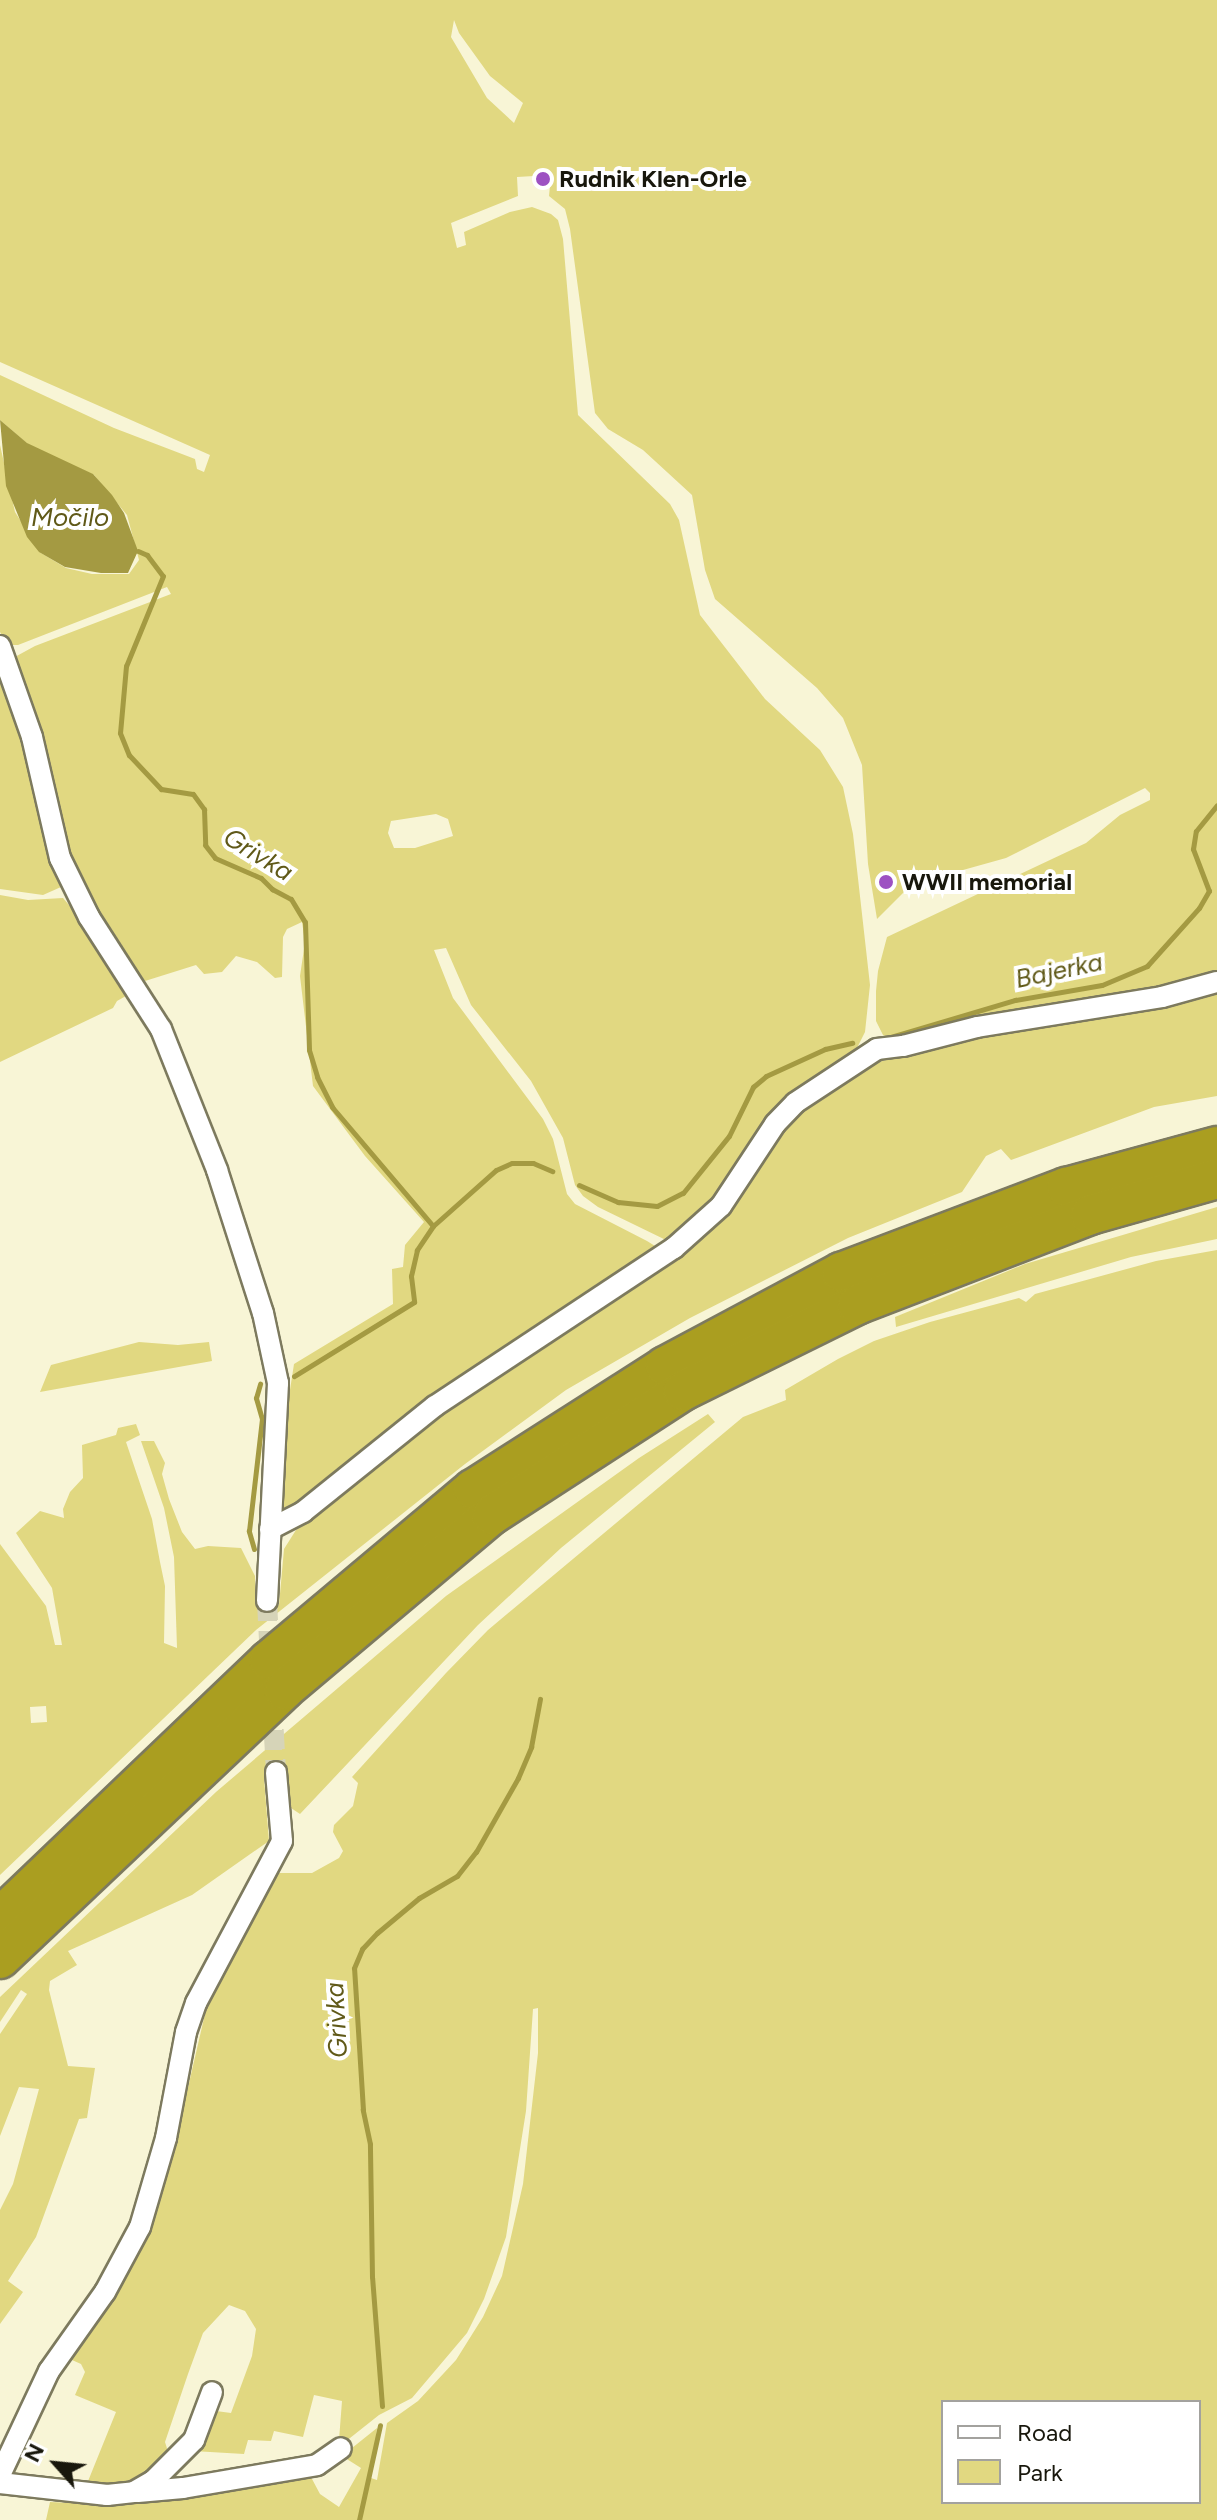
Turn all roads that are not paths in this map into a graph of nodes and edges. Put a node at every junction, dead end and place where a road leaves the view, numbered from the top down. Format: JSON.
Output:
{"nodes":[{"id":1,"x":0,"y":646,"type":"edge"},
{"id":2,"x":1217,"y":982,"type":"edge"},
{"id":3,"x":1217,"y":1146,"type":"edge"},
{"id":4,"x":1217,"y":1179,"type":"edge"},
{"id":5,"x":270,"y":1529,"type":"junction"},
{"id":6,"x":267,"y":1601,"type":"tunnel mouth"},
{"id":7,"x":276,"y":1772,"type":"tunnel mouth"},
{"id":8,"x":0,"y":1917,"type":"edge"},
{"id":9,"x":0,"y":1959,"type":"edge"},
{"id":10,"x":212,"y":2392,"type":"dead end"},
{"id":11,"x":341,"y":2448,"type":"dead end"},
{"id":12,"x":0,"y":2475,"type":"edge"},
{"id":13,"x":0,"y":2483,"type":"edge"},
{"id":14,"x":134,"y":2492,"type":"junction"}],
"edges":[{"from":1,"to":5,"type":"street"},
{"from":2,"to":5,"type":"street"},
{"from":3,"to":8,"type":"highway"},
{"from":4,"to":9,"type":"highway"},
{"from":5,"to":6,"type":"street"},
{"from":7,"to":12,"type":"street"},
{"from":10,"to":14,"type":"street"},
{"from":11,"to":14,"type":"street"},
{"from":13,"to":14,"type":"street"}]}
